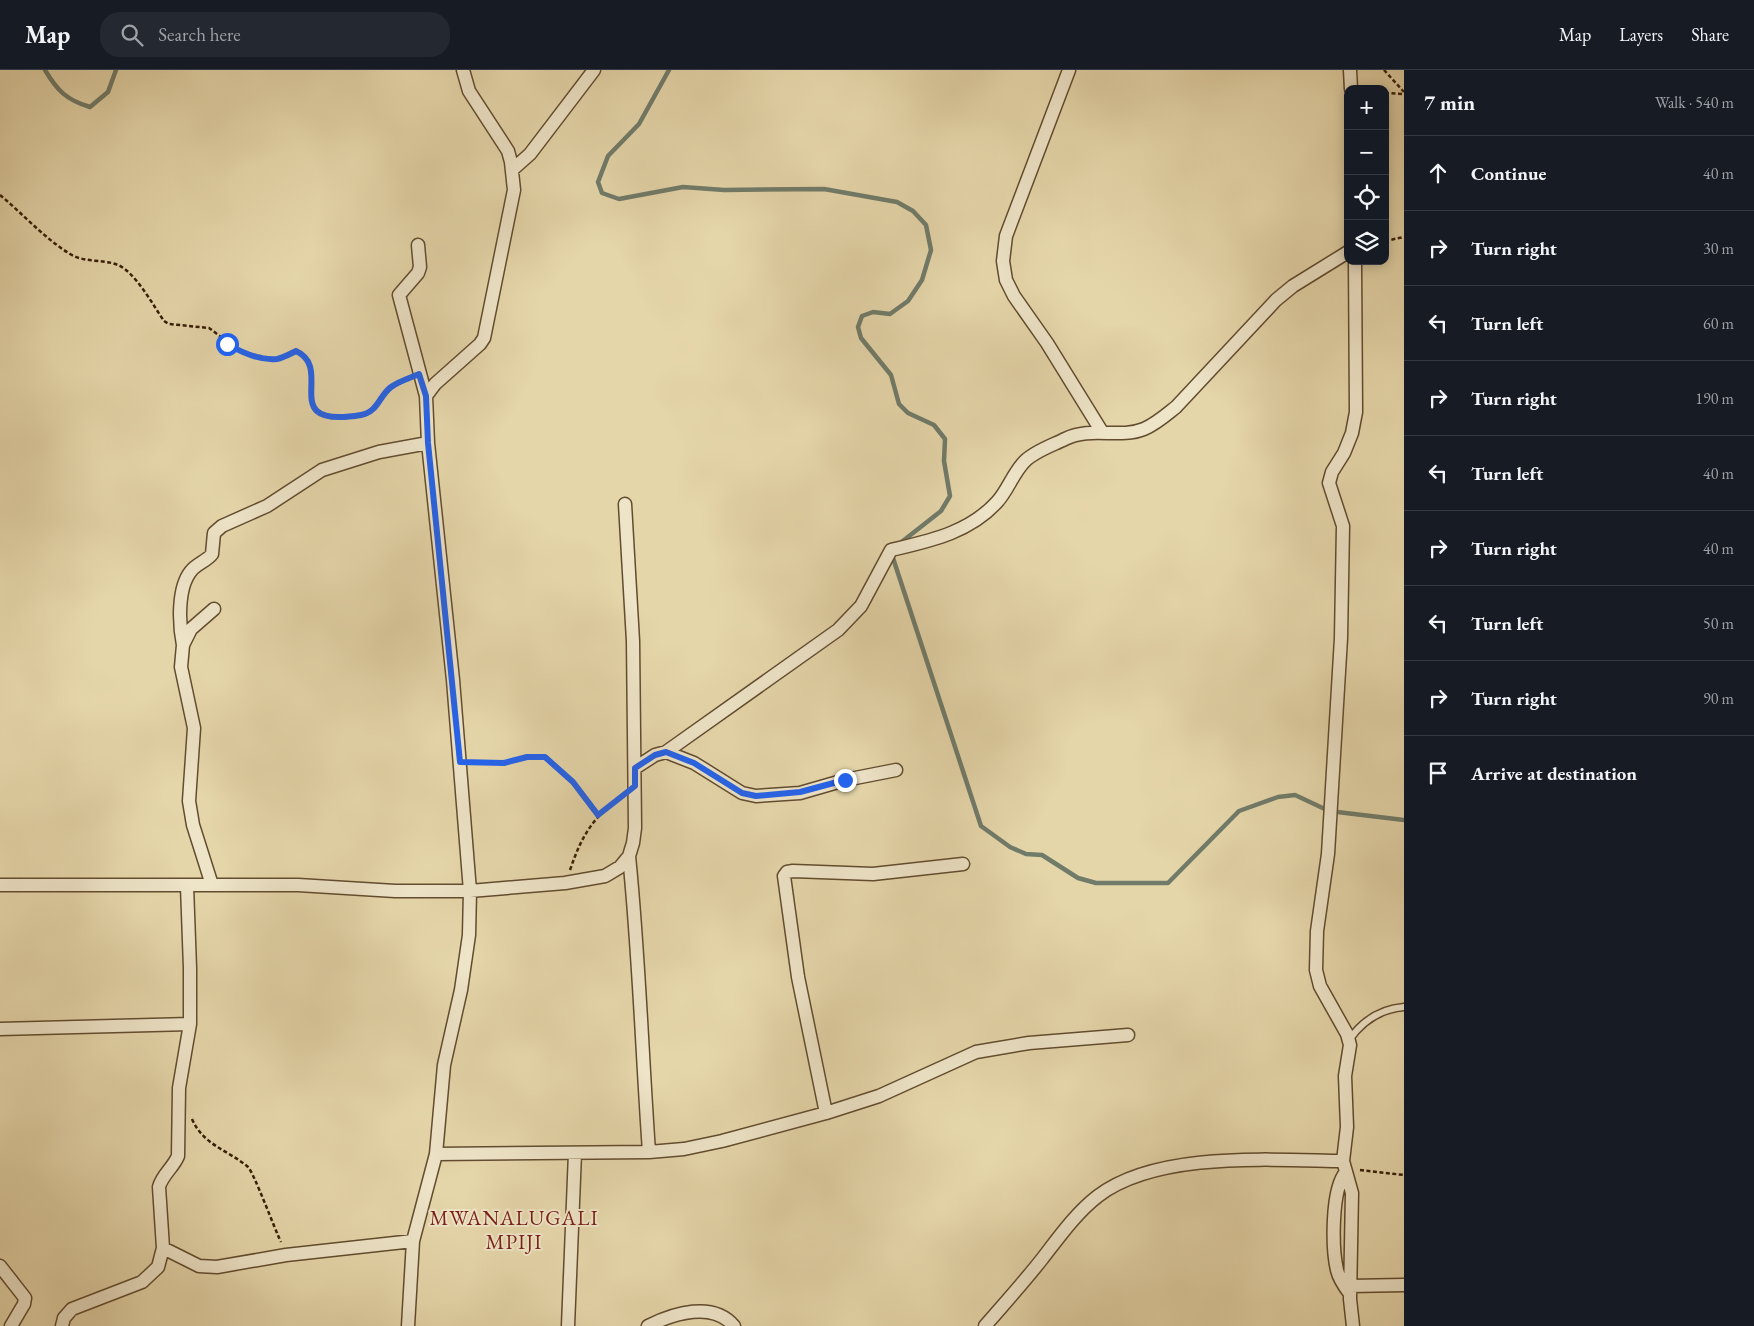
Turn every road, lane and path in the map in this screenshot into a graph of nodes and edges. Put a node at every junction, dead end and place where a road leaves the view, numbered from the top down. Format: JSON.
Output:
{"nodes":[{"id":1,"x":463,"y":70,"type":"edge"},
{"id":2,"x":594,"y":70,"type":"edge"},
{"id":3,"x":1069,"y":70,"type":"edge"},
{"id":4,"x":1350,"y":70,"type":"edge"},
{"id":5,"x":1384,"y":70,"type":"edge"},
{"id":6,"x":1351,"y":85,"type":"edge"},
{"id":7,"x":1389,"y":93,"type":"edge"},
{"id":8,"x":1404,"y":93,"type":"edge"},
{"id":9,"x":512,"y":170,"type":"junction"},
{"id":10,"x":0,"y":195,"type":"edge"},
{"id":11,"x":1404,"y":237,"type":"edge"},
{"id":12,"x":1389,"y":240,"type":"edge"},
{"id":13,"x":418,"y":245,"type":"dead end"},
{"id":14,"x":1344,"y":254,"type":"edge"},
{"id":15,"x":1355,"y":265,"type":"edge"},
{"id":16,"x":419,"y":374,"type":"junction"},
{"id":17,"x":426,"y":396,"type":"junction"},
{"id":18,"x":1102,"y":432,"type":"junction"},
{"id":19,"x":428,"y":443,"type":"junction"},
{"id":20,"x":625,"y":504,"type":"dead end"},
{"id":21,"x":214,"y":609,"type":"dead end"},
{"id":22,"x":183,"y":645,"type":"junction"},
{"id":23,"x":666,"y":752,"type":"junction"},
{"id":24,"x":460,"y":762,"type":"junction"},
{"id":25,"x":635,"y":768,"type":"junction"},
{"id":26,"x":896,"y":770,"type":"dead end"},
{"id":27,"x":635,"y":786,"type":"junction"},
{"id":28,"x":598,"y":815,"type":"junction"},
{"id":29,"x":629,"y":856,"type":"junction"},
{"id":30,"x":963,"y":864,"type":"dead end"},
{"id":31,"x":565,"y":883,"type":"junction"},
{"id":32,"x":0,"y":884,"type":"edge"},
{"id":33,"x":212,"y":885,"type":"junction"},
{"id":34,"x":187,"y":886,"type":"junction"},
{"id":35,"x":470,"y":890,"type":"junction"},
{"id":36,"x":1404,"y":1007,"type":"edge"},
{"id":37,"x":190,"y":1024,"type":"junction"},
{"id":38,"x":0,"y":1029,"type":"edge"},
{"id":39,"x":1128,"y":1035,"type":"dead end"},
{"id":40,"x":1349,"y":1040,"type":"junction"},
{"id":41,"x":189,"y":1113,"type":"dead end"},
{"id":42,"x":826,"y":1113,"type":"junction"},
{"id":43,"x":649,"y":1152,"type":"junction"},
{"id":44,"x":575,"y":1153,"type":"junction"},
{"id":45,"x":436,"y":1154,"type":"junction"},
{"id":46,"x":1345,"y":1168,"type":"junction"},
{"id":47,"x":1404,"y":1175,"type":"edge"},
{"id":48,"x":413,"y":1241,"type":"junction"},
{"id":49,"x":163,"y":1248,"type":"junction"},
{"id":50,"x":286,"y":1255,"type":"junction"},
{"id":51,"x":0,"y":1266,"type":"edge"},
{"id":52,"x":1404,"y":1285,"type":"edge"},
{"id":53,"x":1350,"y":1290,"type":"junction"},
{"id":54,"x":12,"y":1326,"type":"edge"},
{"id":55,"x":62,"y":1326,"type":"edge"},
{"id":56,"x":408,"y":1326,"type":"edge"},
{"id":57,"x":568,"y":1326,"type":"edge"},
{"id":58,"x":648,"y":1326,"type":"edge"},
{"id":59,"x":734,"y":1326,"type":"edge"},
{"id":60,"x":985,"y":1326,"type":"edge"},
{"id":61,"x":1352,"y":1326,"type":"edge"}],
"edges":[{"from":1,"to":9,"type":"street"},
{"from":2,"to":9,"type":"street"},
{"from":3,"to":18,"type":"street"},
{"from":4,"to":6,"type":"street"},
{"from":5,"to":8,"type":"path"},
{"from":7,"to":8,"type":"path"},
{"from":9,"to":17,"type":"street"},
{"from":10,"to":16,"type":"path"},
{"from":11,"to":12,"type":"path"},
{"from":13,"to":16,"type":"street"},
{"from":14,"to":18,"type":"street"},
{"from":15,"to":40,"type":"street"},
{"from":16,"to":17,"type":"street"},
{"from":17,"to":19,"type":"street"},
{"from":18,"to":23,"type":"street"},
{"from":19,"to":22,"type":"street"},
{"from":19,"to":24,"type":"street"},
{"from":20,"to":25,"type":"street"},
{"from":21,"to":22,"type":"street"},
{"from":22,"to":33,"type":"street"},
{"from":23,"to":25,"type":"street"},
{"from":23,"to":26,"type":"street"},
{"from":24,"to":28,"type":"path"},
{"from":24,"to":35,"type":"street"},
{"from":25,"to":27,"type":"street"},
{"from":27,"to":28,"type":"path"},
{"from":27,"to":29,"type":"street"},
{"from":28,"to":31,"type":"path"},
{"from":29,"to":31,"type":"street"},
{"from":29,"to":43,"type":"street"},
{"from":30,"to":42,"type":"street"},
{"from":31,"to":35,"type":"street"},
{"from":32,"to":34,"type":"street"},
{"from":33,"to":34,"type":"street"},
{"from":33,"to":35,"type":"street"},
{"from":34,"to":37,"type":"street"},
{"from":35,"to":45,"type":"street"},
{"from":36,"to":40,"type":"lane"},
{"from":37,"to":38,"type":"street"},
{"from":37,"to":49,"type":"street"},
{"from":39,"to":42,"type":"street"},
{"from":40,"to":46,"type":"street"},
{"from":41,"to":50,"type":"path"},
{"from":42,"to":43,"type":"street"},
{"from":43,"to":44,"type":"street"},
{"from":44,"to":45,"type":"street"},
{"from":44,"to":57,"type":"street"},
{"from":45,"to":48,"type":"street"},
{"from":46,"to":47,"type":"path"},
{"from":46,"to":53,"type":"street"},
{"from":46,"to":60,"type":"street"},
{"from":48,"to":50,"type":"street"},
{"from":48,"to":56,"type":"street"},
{"from":49,"to":50,"type":"street"},
{"from":49,"to":55,"type":"street"},
{"from":51,"to":54,"type":"street"},
{"from":52,"to":53,"type":"street"},
{"from":53,"to":61,"type":"street"},
{"from":58,"to":59,"type":"street"}]}
